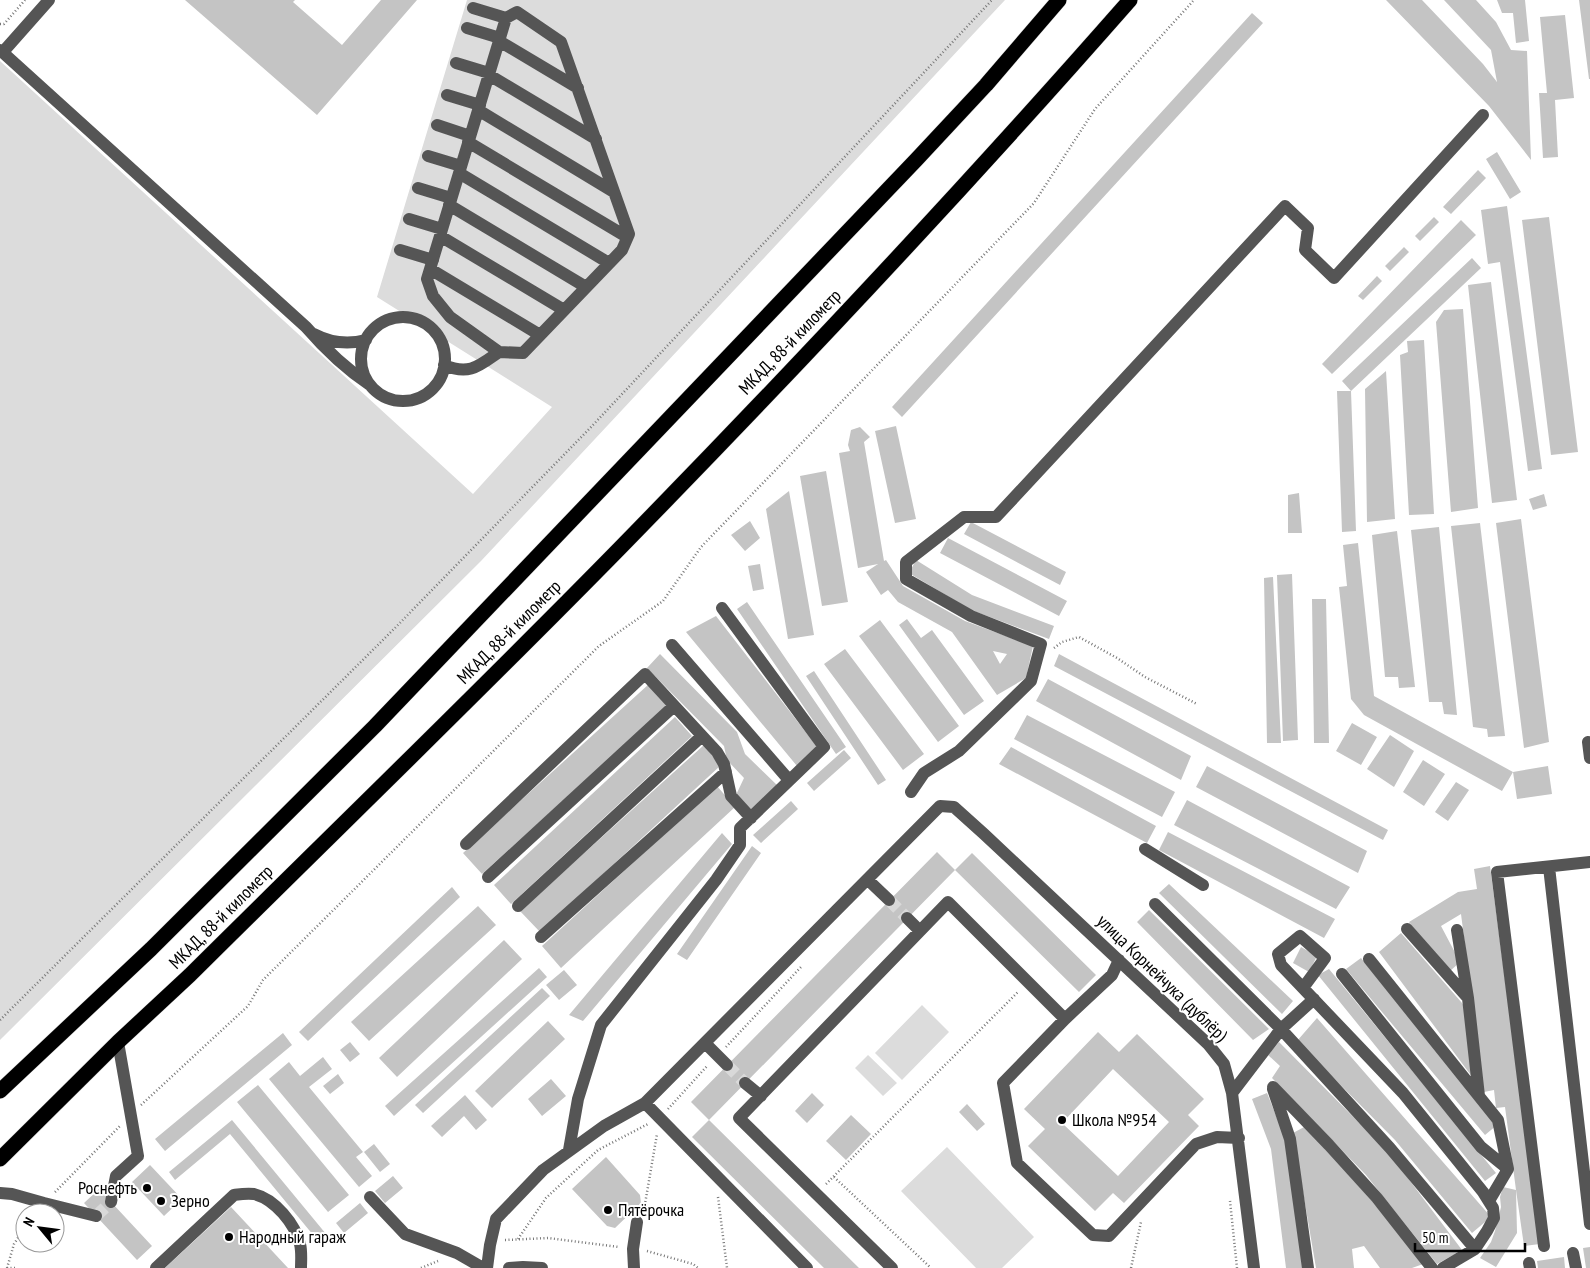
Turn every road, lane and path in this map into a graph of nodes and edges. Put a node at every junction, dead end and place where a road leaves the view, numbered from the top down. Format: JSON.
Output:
{"nodes":[{"id":1,"x":25,"y":0,"type":"edge"},
{"id":2,"x":49,"y":0,"type":"edge"},
{"id":3,"x":992,"y":0,"type":"edge"},
{"id":4,"x":1059,"y":0,"type":"edge"},
{"id":5,"x":1130,"y":0,"type":"edge"},
{"id":6,"x":1194,"y":0,"type":"edge"},
{"id":7,"x":473,"y":8,"type":"dead end"},
{"id":8,"x":506,"y":18,"type":"junction"},
{"id":9,"x":0,"y":24,"type":"edge"},
{"id":10,"x":467,"y":28,"type":"dead end"},
{"id":11,"x":500,"y":39,"type":"junction"},
{"id":12,"x":1,"y":51,"type":"edge"},
{"id":13,"x":456,"y":64,"type":"dead end"},
{"id":14,"x":489,"y":74,"type":"junction"},
{"id":15,"x":578,"y":88,"type":"junction"},
{"id":16,"x":447,"y":95,"type":"dead end"},
{"id":17,"x":479,"y":108,"type":"junction"},
{"id":18,"x":1483,"y":116,"type":"dead end"},
{"id":19,"x":437,"y":126,"type":"dead end"},
{"id":20,"x":469,"y":139,"type":"junction"},
{"id":21,"x":596,"y":139,"type":"junction"},
{"id":22,"x":428,"y":156,"type":"dead end"},
{"id":23,"x":460,"y":169,"type":"junction"},
{"id":24,"x":418,"y":188,"type":"dead end"},
{"id":25,"x":614,"y":192,"type":"junction"},
{"id":26,"x":450,"y":202,"type":"junction"},
{"id":27,"x":409,"y":219,"type":"dead end"},
{"id":28,"x":441,"y":232,"type":"junction"},
{"id":29,"x":627,"y":237,"type":"junction"},
{"id":30,"x":400,"y":250,"type":"dead end"},
{"id":31,"x":610,"y":263,"type":"junction"},
{"id":32,"x":431,"y":264,"type":"junction"},
{"id":33,"x":586,"y":287,"type":"junction"},
{"id":34,"x":564,"y":310,"type":"junction"},
{"id":35,"x":306,"y":328,"type":"junction"},
{"id":36,"x":540,"y":335,"type":"junction"},
{"id":37,"x":366,"y":340,"type":"junction"},
{"id":38,"x":499,"y":352,"type":"junction"},
{"id":39,"x":444,"y":365,"type":"junction"},
{"id":40,"x":370,"y":385,"type":"junction"},
{"id":41,"x":722,"y":608,"type":"dead end"},
{"id":42,"x":672,"y":645,"type":"dead end"},
{"id":43,"x":1047,"y":654,"type":"dead end"},
{"id":44,"x":1197,"y":704,"type":"dead end"},
{"id":45,"x":674,"y":706,"type":"junction"},
{"id":46,"x":702,"y":736,"type":"junction"},
{"id":47,"x":1588,"y":742,"type":"dead end"},
{"id":48,"x":1590,"y":758,"type":"edge"},
{"id":49,"x":726,"y":772,"type":"junction"},
{"id":50,"x":789,"y":780,"type":"junction"},
{"id":51,"x":911,"y":792,"type":"dead end"},
{"id":52,"x":751,"y":818,"type":"junction"},
{"id":53,"x":466,"y":844,"type":"dead end"},
{"id":54,"x":1145,"y":849,"type":"dead end"},
{"id":55,"x":1590,"y":862,"type":"edge"},
{"id":56,"x":1549,"y":867,"type":"junction"},
{"id":57,"x":488,"y":877,"type":"dead end"},
{"id":58,"x":868,"y":880,"type":"junction"},
{"id":59,"x":1203,"y":885,"type":"dead end"},
{"id":60,"x":889,"y":900,"type":"tunnel mouth"},
{"id":61,"x":1155,"y":904,"type":"dead end"},
{"id":62,"x":518,"y":906,"type":"dead end"},
{"id":63,"x":907,"y":918,"type":"tunnel mouth"},
{"id":64,"x":1407,"y":929,"type":"dead end"},
{"id":65,"x":1458,"y":930,"type":"dead end"},
{"id":66,"x":920,"y":931,"type":"junction"},
{"id":67,"x":541,"y":937,"type":"dead end"},
{"id":68,"x":1369,"y":959,"type":"dead end"},
{"id":69,"x":1119,"y":960,"type":"junction"},
{"id":70,"x":804,"y":964,"type":"dead end"},
{"id":71,"x":1342,"y":974,"type":"dead end"},
{"id":72,"x":1028,"y":982,"type":"junction"},
{"id":73,"x":1303,"y":988,"type":"dead end"},
{"id":74,"x":1314,"y":998,"type":"junction"},
{"id":75,"x":1468,"y":998,"type":"junction"},
{"id":76,"x":1065,"y":1019,"type":"junction"},
{"id":77,"x":0,"y":1020,"type":"edge"},
{"id":78,"x":1280,"y":1029,"type":"junction"},
{"id":79,"x":118,"y":1042,"type":"junction"},
{"id":80,"x":705,"y":1043,"type":"junction"},
{"id":81,"x":718,"y":1056,"type":"junction"},
{"id":82,"x":727,"y":1065,"type":"tunnel mouth"},
{"id":83,"x":745,"y":1083,"type":"tunnel mouth"},
{"id":84,"x":0,"y":1091,"type":"edge"},
{"id":85,"x":1232,"y":1093,"type":"junction"},
{"id":86,"x":761,"y":1096,"type":"junction"},
{"id":87,"x":1479,"y":1096,"type":"junction"},
{"id":88,"x":645,"y":1103,"type":"junction"},
{"id":89,"x":131,"y":1114,"type":"junction"},
{"id":90,"x":659,"y":1118,"type":"junction"},
{"id":91,"x":1239,"y":1138,"type":"junction"},
{"id":92,"x":569,"y":1150,"type":"junction"},
{"id":93,"x":0,"y":1159,"type":"edge"},
{"id":94,"x":1508,"y":1169,"type":"junction"},
{"id":95,"x":716,"y":1176,"type":"junction"},
{"id":96,"x":834,"y":1177,"type":"junction"},
{"id":97,"x":0,"y":1193,"type":"edge"},
{"id":98,"x":1230,"y":1193,"type":"dead end"},
{"id":99,"x":816,"y":1194,"type":"junction"},
{"id":100,"x":370,"y":1197,"type":"dead end"},
{"id":101,"x":1145,"y":1199,"type":"junction"},
{"id":102,"x":1488,"y":1201,"type":"junction"},
{"id":103,"x":111,"y":1202,"type":"tunnel mouth"},
{"id":104,"x":44,"y":1203,"type":"joint"},
{"id":105,"x":65,"y":1208,"type":"edge"},
{"id":106,"x":96,"y":1216,"type":"dead end"},
{"id":107,"x":636,"y":1218,"type":"joint"},
{"id":108,"x":1590,"y":1224,"type":"edge"},
{"id":109,"x":518,"y":1239,"type":"junction"},
{"id":110,"x":15,"y":1242,"type":"edge"},
{"id":111,"x":490,"y":1245,"type":"junction"},
{"id":112,"x":1544,"y":1246,"type":"dead end"},
{"id":113,"x":633,"y":1249,"type":"junction"},
{"id":114,"x":1474,"y":1249,"type":"junction"},
{"id":115,"x":457,"y":1253,"type":"junction"},
{"id":116,"x":1573,"y":1254,"type":"dead end"},
{"id":117,"x":7,"y":1268,"type":"edge"},
{"id":118,"x":16,"y":1268,"type":"edge"},
{"id":119,"x":156,"y":1268,"type":"edge"},
{"id":120,"x":301,"y":1268,"type":"edge"},
{"id":121,"x":421,"y":1268,"type":"edge"},
{"id":122,"x":484,"y":1268,"type":"edge"},
{"id":123,"x":487,"y":1268,"type":"edge"},
{"id":124,"x":509,"y":1268,"type":"edge"},
{"id":125,"x":542,"y":1268,"type":"edge"},
{"id":126,"x":634,"y":1268,"type":"edge"},
{"id":127,"x":698,"y":1268,"type":"edge"},
{"id":128,"x":726,"y":1268,"type":"edge"},
{"id":129,"x":807,"y":1268,"type":"edge"},
{"id":130,"x":892,"y":1268,"type":"edge"},
{"id":131,"x":931,"y":1268,"type":"edge"},
{"id":132,"x":1132,"y":1268,"type":"edge"},
{"id":133,"x":1237,"y":1268,"type":"edge"},
{"id":134,"x":1254,"y":1268,"type":"edge"},
{"id":135,"x":1308,"y":1268,"type":"edge"},
{"id":136,"x":1432,"y":1268,"type":"edge"},
{"id":137,"x":1443,"y":1268,"type":"edge"},
{"id":138,"x":1576,"y":1268,"type":"edge"}],
"edges":[{"from":1,"to":9,"type":"path"},
{"from":2,"to":12,"type":"street"},
{"from":3,"to":77,"type":"path"},
{"from":4,"to":84,"type":"highway","name":"МКАД, 88-й километр"},
{"from":5,"to":79,"type":"highway","name":"МКАД, 88-й километр"},
{"from":6,"to":89,"type":"path"},
{"from":7,"to":8,"type":"street"},
{"from":8,"to":11,"type":"street"},
{"from":8,"to":15,"type":"street"},
{"from":10,"to":11,"type":"street"},
{"from":11,"to":14,"type":"street"},
{"from":11,"to":15,"type":"street"},
{"from":12,"to":35,"type":"street"},
{"from":13,"to":14,"type":"street"},
{"from":14,"to":17,"type":"street"},
{"from":14,"to":21,"type":"street"},
{"from":15,"to":21,"type":"street"},
{"from":16,"to":17,"type":"street"},
{"from":17,"to":20,"type":"street"},
{"from":17,"to":25,"type":"street"},
{"from":18,"to":51,"type":"street"},
{"from":19,"to":20,"type":"street"},
{"from":20,"to":23,"type":"street"},
{"from":20,"to":29,"type":"street"},
{"from":21,"to":25,"type":"street"},
{"from":22,"to":23,"type":"street"},
{"from":23,"to":26,"type":"street"},
{"from":23,"to":31,"type":"street"},
{"from":24,"to":26,"type":"street"},
{"from":25,"to":29,"type":"street"},
{"from":26,"to":28,"type":"street"},
{"from":26,"to":33,"type":"street"},
{"from":27,"to":28,"type":"street"},
{"from":28,"to":32,"type":"street"},
{"from":28,"to":34,"type":"street"},
{"from":29,"to":31,"type":"street"},
{"from":30,"to":32,"type":"street"},
{"from":31,"to":33,"type":"street"},
{"from":32,"to":36,"type":"street"},
{"from":32,"to":38,"type":"street"},
{"from":33,"to":34,"type":"street"},
{"from":34,"to":36,"type":"street"},
{"from":35,"to":37,"type":"street"},
{"from":35,"to":40,"type":"street"},
{"from":36,"to":38,"type":"street"},
{"from":37,"to":39,"type":"street"},
{"from":37,"to":40,"type":"street"},
{"from":38,"to":39,"type":"street"},
{"from":39,"to":40,"type":"street"},
{"from":41,"to":50,"type":"street"},
{"from":42,"to":50,"type":"street"},
{"from":43,"to":44,"type":"path"},
{"from":45,"to":46,"type":"street"},
{"from":45,"to":53,"type":"street"},
{"from":45,"to":57,"type":"street"},
{"from":46,"to":49,"type":"street"},
{"from":46,"to":62,"type":"street"},
{"from":47,"to":48,"type":"street"},
{"from":49,"to":52,"type":"street"},
{"from":49,"to":67,"type":"street"},
{"from":50,"to":52,"type":"street"},
{"from":52,"to":92,"type":"street"},
{"from":54,"to":59,"type":"street"},
{"from":55,"to":56,"type":"street"},
{"from":56,"to":108,"type":"street"},
{"from":56,"to":112,"type":"street"},
{"from":58,"to":60,"type":"street"},
{"from":58,"to":69,"type":"street","name":"улица Корнейчука (дублёр)"},
{"from":58,"to":80,"type":"street"},
{"from":61,"to":78,"type":"street"},
{"from":63,"to":66,"type":"street"},
{"from":64,"to":75,"type":"street"},
{"from":65,"to":75,"type":"street"},
{"from":66,"to":72,"type":"street"},
{"from":66,"to":86,"type":"street"},
{"from":68,"to":87,"type":"street"},
{"from":69,"to":76,"type":"street"},
{"from":69,"to":85,"type":"street","name":"улица Корнейчука (дублёр)"},
{"from":70,"to":81,"type":"path"},
{"from":71,"to":94,"type":"street"},
{"from":72,"to":76,"type":"street"},
{"from":72,"to":96,"type":"path"},
{"from":73,"to":74,"type":"street"},
{"from":74,"to":78,"type":"street"},
{"from":74,"to":102,"type":"street"},
{"from":75,"to":87,"type":"street"},
{"from":76,"to":101,"type":"street"},
{"from":78,"to":85,"type":"street"},
{"from":78,"to":114,"type":"street"},
{"from":79,"to":89,"type":"street"},
{"from":79,"to":93,"type":"highway","name":"МКАД, 88-й километр"},
{"from":80,"to":81,"type":"street"},
{"from":80,"to":88,"type":"street"},
{"from":81,"to":82,"type":"street"},
{"from":81,"to":90,"type":"path"},
{"from":83,"to":86,"type":"street"},
{"from":85,"to":91,"type":"street","name":"улица Корнейчука (дублёр)"},
{"from":86,"to":99,"type":"street"},
{"from":87,"to":94,"type":"street"},
{"from":88,"to":90,"type":"street"},
{"from":88,"to":92,"type":"street"},
{"from":89,"to":103,"type":"street"},
{"from":89,"to":104,"type":"path"},
{"from":90,"to":95,"type":"street"},
{"from":90,"to":107,"type":"path"},
{"from":90,"to":109,"type":"path"},
{"from":91,"to":101,"type":"street"},
{"from":91,"to":134,"type":"street","name":"улица Корнейчука (дублёр)"},
{"from":92,"to":111,"type":"street"},
{"from":94,"to":102,"type":"street"},
{"from":95,"to":128,"type":"path"},
{"from":95,"to":129,"type":"street"},
{"from":96,"to":99,"type":"path"},
{"from":96,"to":131,"type":"path"},
{"from":97,"to":104,"type":"street"},
{"from":98,"to":133,"type":"path"},
{"from":99,"to":130,"type":"street"},
{"from":100,"to":115,"type":"street"},
{"from":101,"to":132,"type":"path"},
{"from":102,"to":114,"type":"street"},
{"from":105,"to":106,"type":"street"},
{"from":107,"to":113,"type":"street"},
{"from":109,"to":111,"type":"path"},
{"from":109,"to":113,"type":"path"},
{"from":110,"to":117,"type":"path"},
{"from":111,"to":123,"type":"street"},
{"from":113,"to":126,"type":"street"},
{"from":113,"to":127,"type":"path"},
{"from":114,"to":137,"type":"street"},
{"from":115,"to":121,"type":"path"},
{"from":115,"to":122,"type":"street"},
{"from":116,"to":138,"type":"street"},
{"from":117,"to":118,"type":"path"},
{"from":119,"to":120,"type":"street"},
{"from":124,"to":125,"type":"street"},
{"from":135,"to":136,"type":"street"}]}
